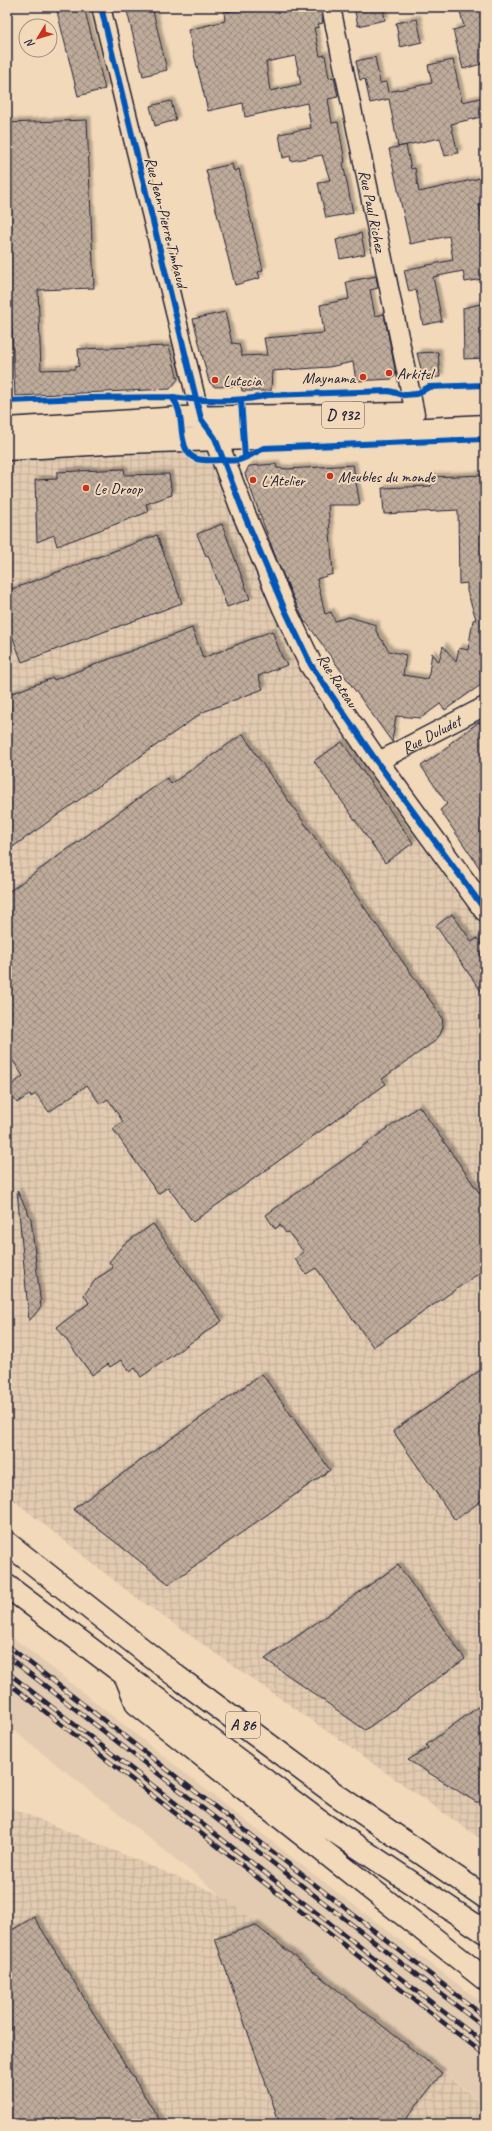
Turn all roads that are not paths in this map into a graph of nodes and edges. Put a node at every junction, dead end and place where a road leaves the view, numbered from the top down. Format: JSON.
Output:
{"nodes":[{"id":1,"x":101,"y":7,"type":"edge"},
{"id":2,"x":331,"y":7,"type":"edge"},
{"id":3,"x":485,"y":411,"type":"edge"},
{"id":4,"x":415,"y":414,"type":"junction"},
{"id":5,"x":201,"y":419,"type":"junction"},
{"id":6,"x":485,"y":426,"type":"edge"},
{"id":7,"x":7,"y":428,"type":"edge"},
{"id":8,"x":216,"y":438,"type":"junction"},
{"id":9,"x":7,"y":449,"type":"edge"},
{"id":10,"x":485,"y":706,"type":"edge"},
{"id":11,"x":377,"y":762,"type":"junction"},
{"id":12,"x":485,"y":910,"type":"edge"},
{"id":13,"x":7,"y":1543,"type":"edge"},
{"id":14,"x":7,"y":1586,"type":"edge"},
{"id":15,"x":126,"y":1676,"type":"junction"},
{"id":16,"x":485,"y":1897,"type":"edge"},
{"id":17,"x":485,"y":1932,"type":"edge"},
{"id":18,"x":485,"y":1980,"type":"edge"}],
"edges":[{"from":1,"to":5,"type":"street","name":"Rue Jean-Pierre Timbaud"},
{"from":2,"to":4,"type":"street","name":"Rue Paul Richez"},
{"from":3,"to":4,"type":"main road","number":"D 932"},
{"from":4,"to":5,"type":"main road","number":"D 932"},
{"from":5,"to":7,"type":"main road","number":"D 932"},
{"from":5,"to":8,"type":"street","name":"Rue Jean-Pierre Timbaud"},
{"from":6,"to":8,"type":"main road","number":"D 932"},
{"from":8,"to":9,"type":"main road","number":"D 932"},
{"from":8,"to":11,"type":"main road","name":"Rue Rateau"},
{"from":10,"to":11,"type":"street","name":"Rue Duludet"},
{"from":11,"to":12,"type":"main road","name":"Rue Rateau"},
{"from":13,"to":16,"type":"main road","number":"A 86"},
{"from":14,"to":15,"type":"main road","number":"A 86"},
{"from":15,"to":17,"type":"main road","number":"A 86"},
{"from":15,"to":18,"type":"main road"}]}
